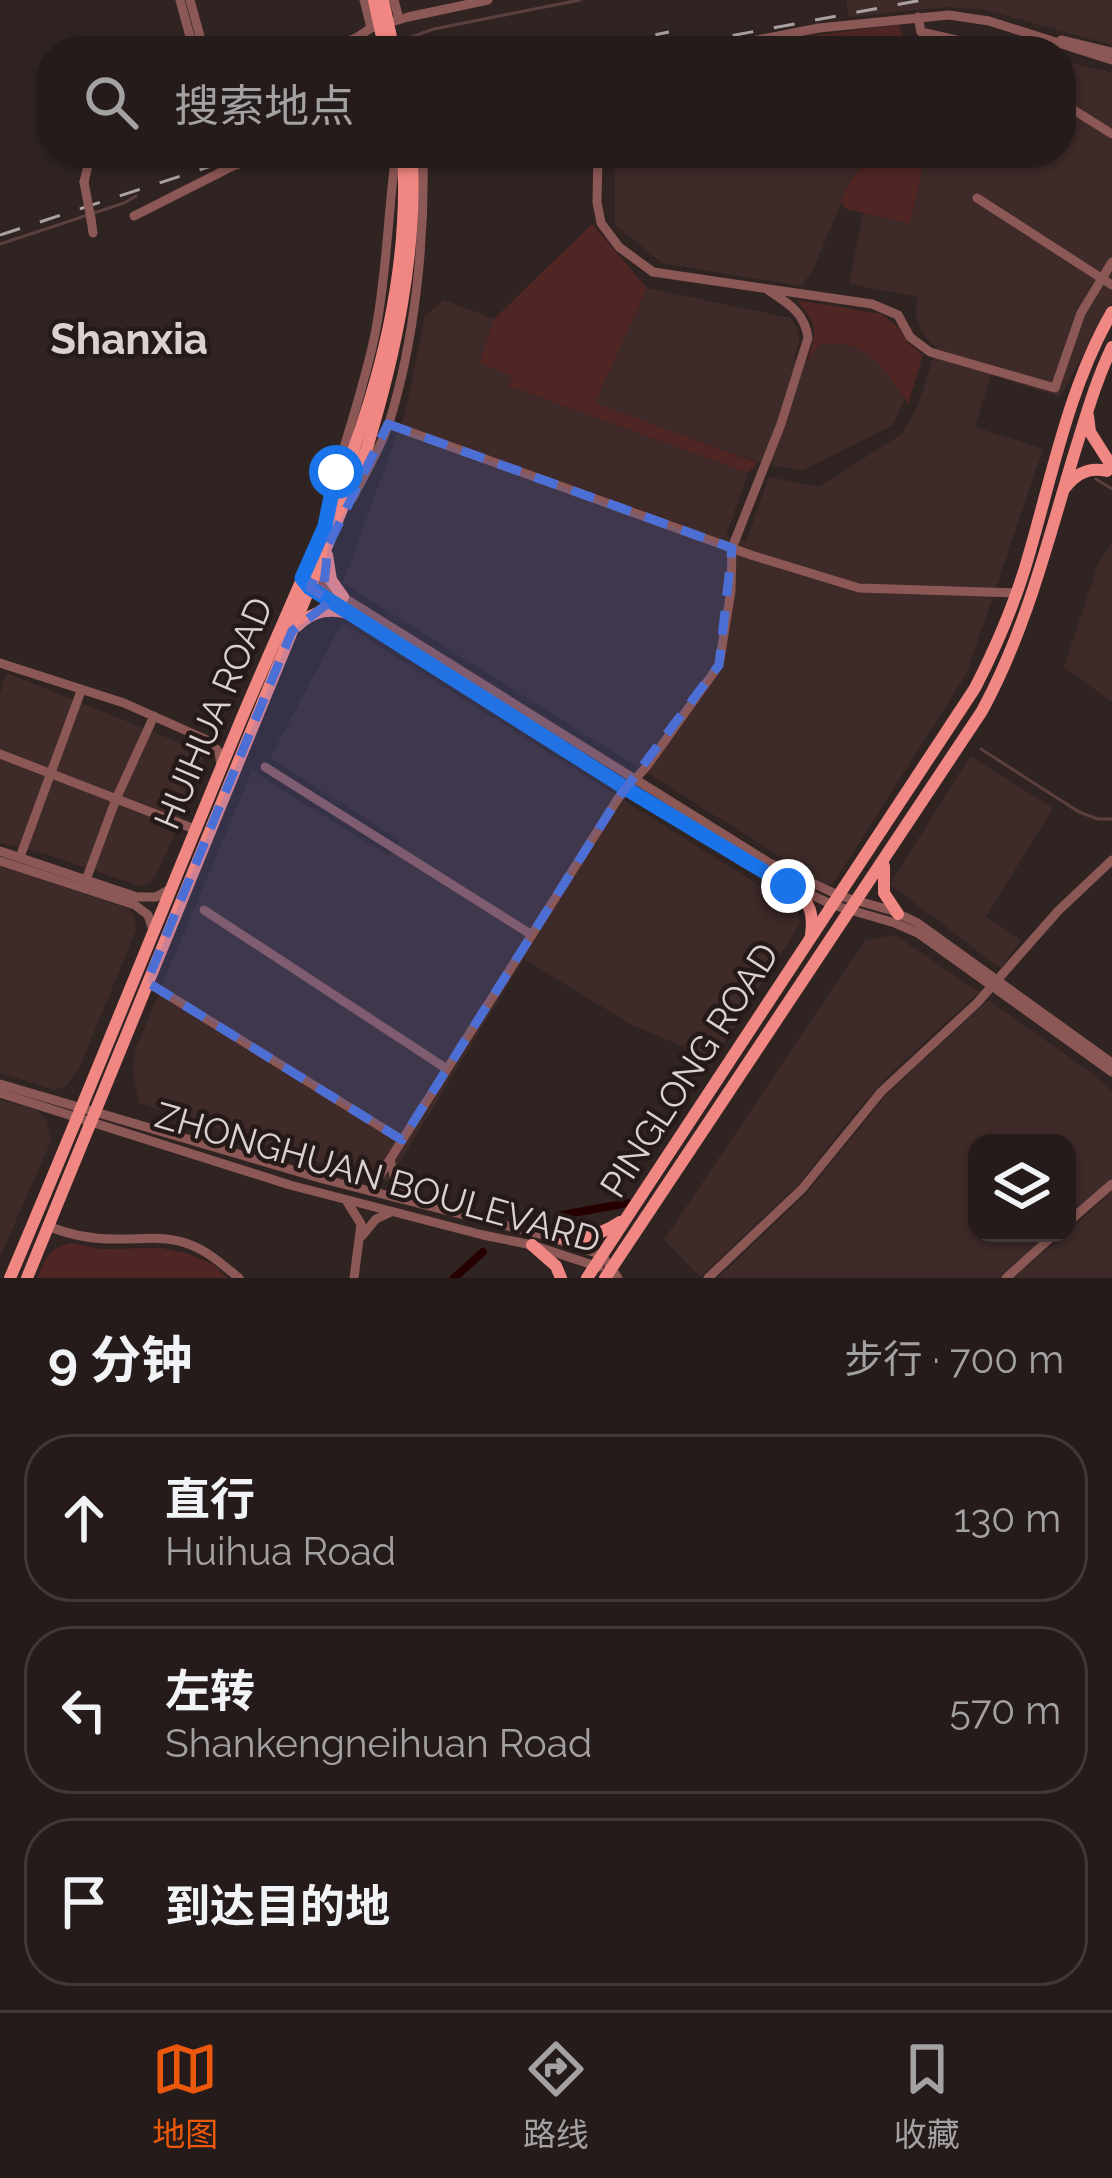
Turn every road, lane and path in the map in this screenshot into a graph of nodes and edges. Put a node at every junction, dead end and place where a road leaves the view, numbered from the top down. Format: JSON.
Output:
{"nodes":[{"id":1,"x":180,"y":0,"type":"edge"},
{"id":2,"x":190,"y":0,"type":"edge"},
{"id":3,"x":364,"y":0,"type":"edge"},
{"id":4,"x":378,"y":0,"type":"edge"},
{"id":5,"x":394,"y":0,"type":"edge"},
{"id":6,"x":488,"y":0,"type":"edge"},
{"id":7,"x":918,"y":17,"type":"junction"},
{"id":8,"x":399,"y":20,"type":"junction"},
{"id":9,"x":371,"y":28,"type":"junction"},
{"id":10,"x":190,"y":36,"type":"edge"},
{"id":11,"x":200,"y":36,"type":"edge"},
{"id":12,"x":359,"y":36,"type":"edge"},
{"id":13,"x":386,"y":36,"type":"edge"},
{"id":14,"x":774,"y":36,"type":"edge"},
{"id":15,"x":948,"y":36,"type":"edge"},
{"id":16,"x":1038,"y":36,"type":"edge"},
{"id":17,"x":1076,"y":47,"type":"edge"},
{"id":18,"x":1112,"y":57,"type":"edge"},
{"id":19,"x":1076,"y":111,"type":"edge"},
{"id":20,"x":1112,"y":134,"type":"edge"},
{"id":21,"x":87,"y":168,"type":"edge"},
{"id":22,"x":229,"y":168,"type":"edge"},
{"id":23,"x":395,"y":168,"type":"edge"},
{"id":24,"x":408,"y":168,"type":"edge"},
{"id":25,"x":423,"y":168,"type":"edge"},
{"id":26,"x":598,"y":168,"type":"edge"},
{"id":27,"x":976,"y":198,"type":"dead end"},
{"id":28,"x":134,"y":216,"type":"dead end"},
{"id":29,"x":93,"y":233,"type":"dead end"},
{"id":30,"x":1112,"y":262,"type":"edge"},
{"id":31,"x":1107,"y":282,"type":"edge"},
{"id":32,"x":768,"y":290,"type":"junction"},
{"id":33,"x":1112,"y":312,"type":"edge"},
{"id":34,"x":1112,"y":347,"type":"edge"},
{"id":35,"x":1088,"y":409,"type":"junction"},
{"id":36,"x":388,"y":424,"type":"junction"},
{"id":37,"x":1110,"y":467,"type":"edge"},
{"id":38,"x":1063,"y":492,"type":"junction"},
{"id":39,"x":330,"y":528,"type":"junction"},
{"id":40,"x":328,"y":546,"type":"junction"},
{"id":41,"x":732,"y":548,"type":"junction"},
{"id":42,"x":309,"y":582,"type":"junction"},
{"id":43,"x":1017,"y":593,"type":"junction"},
{"id":44,"x":343,"y":597,"type":"junction"},
{"id":45,"x":351,"y":614,"type":"junction"},
{"id":46,"x":292,"y":632,"type":"junction"},
{"id":47,"x":2,"y":668,"type":"edge"},
{"id":48,"x":81,"y":691,"type":"junction"},
{"id":49,"x":154,"y":716,"type":"junction"},
{"id":50,"x":236,"y":731,"type":"junction"},
{"id":51,"x":207,"y":740,"type":"junction"},
{"id":52,"x":0,"y":754,"type":"edge"},
{"id":53,"x":265,"y":767,"type":"dead end"},
{"id":54,"x":220,"y":770,"type":"junction"},
{"id":55,"x":50,"y":774,"type":"junction"},
{"id":56,"x":631,"y":784,"type":"junction"},
{"id":57,"x":116,"y":799,"type":"junction"},
{"id":58,"x":197,"y":830,"type":"junction"},
{"id":59,"x":0,"y":851,"type":"edge"},
{"id":60,"x":890,"y":853,"type":"junction"},
{"id":61,"x":20,"y":857,"type":"junction"},
{"id":62,"x":1112,"y":860,"type":"edge"},
{"id":63,"x":0,"y":861,"type":"edge"},
{"id":64,"x":86,"y":880,"type":"junction"},
{"id":65,"x":172,"y":888,"type":"junction"},
{"id":66,"x":795,"y":889,"type":"junction"},
{"id":67,"x":837,"y":900,"type":"junction"},
{"id":68,"x":855,"y":906,"type":"junction"},
{"id":69,"x":204,"y":910,"type":"dead end"},
{"id":70,"x":898,"y":914,"type":"junction"},
{"id":71,"x":153,"y":934,"type":"junction"},
{"id":72,"x":532,"y":935,"type":"junction"},
{"id":73,"x":808,"y":944,"type":"junction"},
{"id":74,"x":147,"y":982,"type":"junction"},
{"id":75,"x":996,"y":983,"type":"junction"},
{"id":76,"x":1112,"y":1067,"type":"edge"},
{"id":77,"x":447,"y":1069,"type":"junction"},
{"id":78,"x":0,"y":1084,"type":"edge"},
{"id":79,"x":0,"y":1093,"type":"edge"},
{"id":80,"x":86,"y":1115,"type":"junction"},
{"id":81,"x":403,"y":1140,"type":"junction"},
{"id":82,"x":392,"y":1157,"type":"junction"},
{"id":83,"x":1112,"y":1184,"type":"edge"},
{"id":84,"x":370,"y":1191,"type":"junction"},
{"id":85,"x":346,"y":1200,"type":"junction"},
{"id":86,"x":415,"y":1203,"type":"junction"},
{"id":87,"x":633,"y":1208,"type":"junction"},
{"id":88,"x":393,"y":1212,"type":"junction"},
{"id":89,"x":1076,"y":1215,"type":"edge"},
{"id":90,"x":48,"y":1226,"type":"junction"},
{"id":91,"x":362,"y":1236,"type":"junction"},
{"id":92,"x":547,"y":1236,"type":"junction"},
{"id":93,"x":1046,"y":1242,"type":"edge"},
{"id":94,"x":532,"y":1244,"type":"junction"},
{"id":95,"x":599,"y":1260,"type":"junction"},
{"id":96,"x":611,"y":1275,"type":"edge"},
{"id":97,"x":10,"y":1278,"type":"edge"},
{"id":98,"x":27,"y":1278,"type":"edge"},
{"id":99,"x":239,"y":1278,"type":"edge"},
{"id":100,"x":355,"y":1278,"type":"edge"},
{"id":101,"x":561,"y":1278,"type":"edge"},
{"id":102,"x":587,"y":1278,"type":"edge"},
{"id":103,"x":708,"y":1278,"type":"edge"},
{"id":104,"x":1006,"y":1278,"type":"edge"}],
"edges":[{"from":1,"to":10,"type":"street"},
{"from":2,"to":11,"type":"street"},
{"from":3,"to":9,"type":"street"},
{"from":4,"to":13,"type":"main road","bridge":true},
{"from":5,"to":8,"type":"street"},
{"from":6,"to":8,"type":"street"},
{"from":7,"to":14,"type":"street"},
{"from":7,"to":15,"type":"street"},
{"from":7,"to":16,"type":"street"},
{"from":8,"to":9,"type":"street"},
{"from":9,"to":12,"type":"street"},
{"from":17,"to":18,"type":"street"},
{"from":19,"to":20,"type":"street"},
{"from":21,"to":29,"type":"street","bridge":true},
{"from":22,"to":28,"type":"street"},
{"from":23,"to":39,"type":"street"},
{"from":24,"to":39,"type":"main road","name":"HUIHUA ROAD"},
{"from":25,"to":36,"type":"street"},
{"from":26,"to":32,"type":"street"},
{"from":27,"to":31,"type":"street"},
{"from":30,"to":31,"type":"street"},
{"from":31,"to":32,"type":"street"},
{"from":32,"to":41,"type":"street"},
{"from":33,"to":43,"type":"main road","name":"PINGLONG ROAD"},
{"from":34,"to":35,"type":"main road","name":"PINGLONG ROAD"},
{"from":35,"to":37,"type":"main road"},
{"from":35,"to":38,"type":"main road","name":"PINGLONG ROAD"},
{"from":36,"to":39,"type":"street"},
{"from":36,"to":41,"type":"street"},
{"from":37,"to":38,"type":"main road"},
{"from":38,"to":60,"type":"main road","name":"PINGLONG ROAD"},
{"from":39,"to":40,"type":"main road","name":"HUIHUA ROAD"},
{"from":39,"to":42,"type":"main road","name":"HUIHUA ROAD"},
{"from":40,"to":42,"type":"main road","name":"HUIHUA ROAD"},
{"from":40,"to":44,"type":"main road"},
{"from":41,"to":43,"type":"street"},
{"from":41,"to":56,"type":"street"},
{"from":42,"to":44,"type":"street"},
{"from":42,"to":45,"type":"street"},
{"from":42,"to":46,"type":"main road","name":"HUIHUA ROAD"},
{"from":42,"to":50,"type":"main road","name":"HUIHUA ROAD"},
{"from":43,"to":67,"type":"main road","name":"PINGLONG ROAD"},
{"from":44,"to":56,"type":"street"},
{"from":45,"to":46,"type":"main road"},
{"from":45,"to":56,"type":"street"},
{"from":46,"to":74,"type":"main road","name":"HUIHUA ROAD"},
{"from":47,"to":48,"type":"street"},
{"from":48,"to":49,"type":"street"},
{"from":48,"to":55,"type":"street"},
{"from":49,"to":51,"type":"street"},
{"from":49,"to":57,"type":"street"},
{"from":50,"to":51,"type":"street"},
{"from":50,"to":54,"type":"main road","name":"HUIHUA ROAD"},
{"from":51,"to":54,"type":"street"},
{"from":52,"to":55,"type":"street"},
{"from":53,"to":72,"type":"street"},
{"from":54,"to":58,"type":"main road","name":"HUIHUA ROAD"},
{"from":55,"to":57,"type":"street"},
{"from":55,"to":61,"type":"street"},
{"from":56,"to":66,"type":"street"},
{"from":56,"to":67,"type":"street"},
{"from":56,"to":72,"type":"street"},
{"from":57,"to":58,"type":"street"},
{"from":57,"to":64,"type":"street"},
{"from":58,"to":65,"type":"main road","name":"HUIHUA ROAD"},
{"from":59,"to":61,"type":"street"},
{"from":60,"to":68,"type":"main road","name":"PINGLONG ROAD"},
{"from":60,"to":70,"type":"main road"},
{"from":61,"to":64,"type":"street"},
{"from":62,"to":75,"type":"street"},
{"from":63,"to":71,"type":"street"},
{"from":64,"to":65,"type":"street"},
{"from":65,"to":71,"type":"main road","name":"HUIHUA ROAD"},
{"from":66,"to":67,"type":"street"},
{"from":66,"to":73,"type":"main road"},
{"from":67,"to":68,"type":"street"},
{"from":67,"to":73,"type":"main road","name":"PINGLONG ROAD"},
{"from":68,"to":70,"type":"street"},
{"from":68,"to":75,"type":"street"},
{"from":68,"to":96,"type":"main road","name":"PINGLONG ROAD"},
{"from":69,"to":77,"type":"street"},
{"from":70,"to":75,"type":"street"},
{"from":71,"to":80,"type":"main road","name":"HUIHUA ROAD"},
{"from":72,"to":77,"type":"street"},
{"from":73,"to":87,"type":"main road","name":"PINGLONG ROAD"},
{"from":74,"to":80,"type":"main road","name":"HUIHUA ROAD"},
{"from":74,"to":81,"type":"street"},
{"from":75,"to":76,"type":"street"},
{"from":75,"to":103,"type":"street"},
{"from":77,"to":81,"type":"street"},
{"from":78,"to":80,"type":"street","name":"ZHONGHUAN BOULEVARD"},
{"from":79,"to":80,"type":"street","name":"ZHONGHUAN BOULEVARD"},
{"from":80,"to":84,"type":"street","name":"ZHONGHUAN BOULEVARD"},
{"from":80,"to":85,"type":"street","name":"ZHONGHUAN BOULEVARD"},
{"from":80,"to":90,"type":"main road","name":"HUIHUA ROAD"},
{"from":80,"to":97,"type":"main road","name":"HUIHUA ROAD"},
{"from":81,"to":82,"type":"street"},
{"from":82,"to":84,"type":"street"},
{"from":82,"to":86,"type":"street"},
{"from":83,"to":89,"type":"street"},
{"from":84,"to":86,"type":"street","name":"ZHONGHUAN BOULEVARD"},
{"from":85,"to":88,"type":"street","name":"ZHONGHUAN BOULEVARD"},
{"from":85,"to":91,"type":"street"},
{"from":86,"to":92,"type":"street","name":"ZHONGHUAN BOULEVARD"},
{"from":87,"to":92,"type":"main road"},
{"from":87,"to":95,"type":"main road","name":"PINGLONG ROAD"},
{"from":88,"to":91,"type":"street"},
{"from":88,"to":94,"type":"street","name":"ZHONGHUAN BOULEVARD"},
{"from":90,"to":98,"type":"main road","name":"HUIHUA ROAD"},
{"from":90,"to":99,"type":"street"},
{"from":91,"to":100,"type":"street"},
{"from":92,"to":95,"type":"street","name":"ZHONGHUAN BOULEVARD"},
{"from":93,"to":104,"type":"street"},
{"from":94,"to":95,"type":"street","name":"ZHONGHUAN BOULEVARD"},
{"from":94,"to":101,"type":"main road"},
{"from":95,"to":96,"type":"street","name":"ZHONGHUAN BOULEVARD"},
{"from":95,"to":102,"type":"main road","name":"PINGLONG ROAD"}]}
